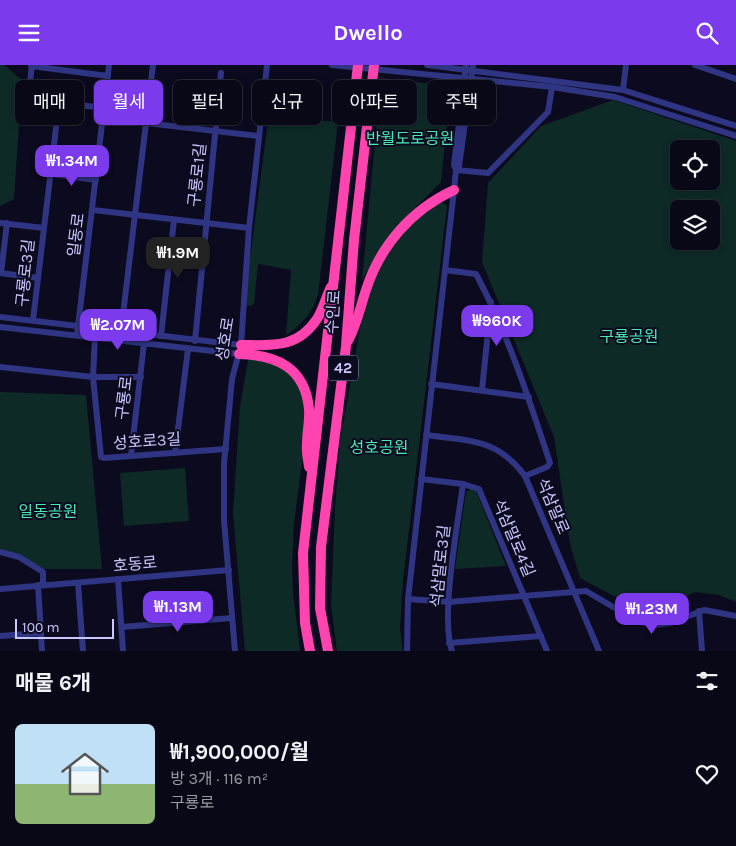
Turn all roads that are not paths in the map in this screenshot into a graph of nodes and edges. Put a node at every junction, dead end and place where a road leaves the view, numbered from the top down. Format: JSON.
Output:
{"nodes":[{"id":1,"x":31,"y":65,"type":"edge"},
{"id":2,"x":109,"y":65,"type":"edge"},
{"id":3,"x":153,"y":65,"type":"edge"},
{"id":4,"x":267,"y":65,"type":"edge"},
{"id":5,"x":332,"y":65,"type":"edge"},
{"id":6,"x":358,"y":65,"type":"edge"},
{"id":7,"x":374,"y":65,"type":"edge"},
{"id":8,"x":427,"y":65,"type":"edge"},
{"id":9,"x":626,"y":65,"type":"edge"},
{"id":10,"x":701,"y":66,"type":"edge"},
{"id":11,"x":469,"y":68,"type":"edge"},
{"id":12,"x":221,"y":73,"type":"dead end"},
{"id":13,"x":108,"y":76,"type":"junction"},
{"id":14,"x":468,"y":79,"type":"junction"},
{"id":15,"x":736,"y":79,"type":"edge"},
{"id":16,"x":30,"y":80,"type":"edge"},
{"id":17,"x":108,"y":80,"type":"edge"},
{"id":18,"x":151,"y":80,"type":"edge"},
{"id":19,"x":552,"y":87,"type":"junction"},
{"id":20,"x":623,"y":90,"type":"junction"},
{"id":21,"x":56,"y":125,"type":"edge"},
{"id":22,"x":102,"y":125,"type":"edge"},
{"id":23,"x":146,"y":125,"type":"edge"},
{"id":24,"x":155,"y":125,"type":"edge"},
{"id":25,"x":736,"y":127,"type":"edge"},
{"id":26,"x":215,"y":132,"type":"junction"},
{"id":27,"x":259,"y":135,"type":"junction"},
{"id":28,"x":736,"y":135,"type":"edge"},
{"id":29,"x":456,"y":170,"type":"junction"},
{"id":30,"x":50,"y":174,"type":"junction"},
{"id":31,"x":96,"y":180,"type":"junction"},
{"id":32,"x":454,"y":190,"type":"junction"},
{"id":33,"x":93,"y":210,"type":"junction"},
{"id":34,"x":134,"y":215,"type":"junction"},
{"id":35,"x":174,"y":220,"type":"junction"},
{"id":36,"x":3,"y":223,"type":"edge"},
{"id":37,"x":206,"y":223,"type":"junction"},
{"id":38,"x":249,"y":227,"type":"junction"},
{"id":39,"x":44,"y":228,"type":"junction"},
{"id":40,"x":445,"y":270,"type":"junction"},
{"id":41,"x":1,"y":273,"type":"edge"},
{"id":42,"x":38,"y":278,"type":"junction"},
{"id":43,"x":335,"y":280,"type":"junction"},
{"id":44,"x":491,"y":301,"type":"junction"},
{"id":45,"x":0,"y":317,"type":"edge"},
{"id":46,"x":33,"y":320,"type":"junction"},
{"id":47,"x":79,"y":325,"type":"junction"},
{"id":48,"x":0,"y":327,"type":"edge"},
{"id":49,"x":121,"y":331,"type":"junction"},
{"id":50,"x":77,"y":335,"type":"junction"},
{"id":51,"x":161,"y":336,"type":"junction"},
{"id":52,"x":95,"y":337,"type":"junction"},
{"id":53,"x":195,"y":341,"type":"junction"},
{"id":54,"x":144,"y":343,"type":"junction"},
{"id":55,"x":346,"y":346,"type":"junction"},
{"id":56,"x":188,"y":349,"type":"junction"},
{"id":57,"x":240,"y":349,"type":"junction"},
{"id":58,"x":0,"y":367,"type":"edge"},
{"id":59,"x":93,"y":377,"type":"junction"},
{"id":60,"x":141,"y":377,"type":"junction"},
{"id":61,"x":432,"y":384,"type":"junction"},
{"id":62,"x":482,"y":390,"type":"junction"},
{"id":63,"x":529,"y":397,"type":"junction"},
{"id":64,"x":426,"y":435,"type":"junction"},
{"id":65,"x":226,"y":449,"type":"junction"},
{"id":66,"x":175,"y":453,"type":"junction"},
{"id":67,"x":131,"y":456,"type":"junction"},
{"id":68,"x":525,"y":476,"type":"junction"},
{"id":69,"x":421,"y":479,"type":"junction"},
{"id":70,"x":462,"y":484,"type":"junction"},
{"id":71,"x":310,"y":494,"type":"junction"},
{"id":72,"x":0,"y":552,"type":"edge"},
{"id":73,"x":229,"y":570,"type":"junction"},
{"id":74,"x":118,"y":579,"type":"junction"},
{"id":75,"x":78,"y":583,"type":"junction"},
{"id":76,"x":40,"y":585,"type":"junction"},
{"id":77,"x":0,"y":589,"type":"edge"},
{"id":78,"x":574,"y":593,"type":"junction"},
{"id":79,"x":524,"y":597,"type":"junction"},
{"id":80,"x":408,"y":599,"type":"junction"},
{"id":81,"x":449,"y":602,"type":"junction"},
{"id":82,"x":699,"y":611,"type":"junction"},
{"id":83,"x":736,"y":616,"type":"edge"},
{"id":84,"x":232,"y":618,"type":"junction"},
{"id":85,"x":122,"y":627,"type":"junction"},
{"id":86,"x":41,"y":633,"type":"junction"},
{"id":87,"x":0,"y":636,"type":"edge"},
{"id":88,"x":541,"y":636,"type":"junction"},
{"id":89,"x":449,"y":643,"type":"junction"},
{"id":90,"x":42,"y":651,"type":"edge"},
{"id":91,"x":83,"y":651,"type":"edge"},
{"id":92,"x":123,"y":651,"type":"edge"},
{"id":93,"x":235,"y":651,"type":"edge"},
{"id":94,"x":310,"y":651,"type":"edge"},
{"id":95,"x":328,"y":651,"type":"edge"},
{"id":96,"x":408,"y":651,"type":"edge"},
{"id":97,"x":452,"y":651,"type":"edge"},
{"id":98,"x":547,"y":651,"type":"edge"},
{"id":99,"x":599,"y":651,"type":"edge"},
{"id":100,"x":702,"y":651,"type":"edge"}],
"edges":[{"from":1,"to":13,"type":"street"},
{"from":1,"to":16,"type":"street"},
{"from":2,"to":13,"type":"street","name":"일동로"},
{"from":3,"to":18,"type":"street"},
{"from":4,"to":27,"type":"street","name":"성호로"},
{"from":5,"to":14,"type":"street"},
{"from":6,"to":43,"type":"highway","name":"수인로","number":"42"},
{"from":7,"to":55,"type":"highway","name":"수인로","number":"42"},
{"from":8,"to":11,"type":"street"},
{"from":9,"to":20,"type":"street"},
{"from":10,"to":15,"type":"street"},
{"from":11,"to":14,"type":"street"},
{"from":11,"to":20,"type":"street"},
{"from":12,"to":26,"type":"street","name":"구룡로1길"},
{"from":13,"to":17,"type":"street","name":"일동로"},
{"from":14,"to":19,"type":"street"},
{"from":14,"to":29,"type":"street"},
{"from":19,"to":28,"type":"street"},
{"from":19,"to":29,"type":"street"},
{"from":20,"to":25,"type":"street"},
{"from":21,"to":30,"type":"street","name":"구룡로3길"},
{"from":22,"to":31,"type":"street","name":"일동로"},
{"from":23,"to":34,"type":"street"},
{"from":24,"to":26,"type":"street"},
{"from":26,"to":27,"type":"street"},
{"from":26,"to":37,"type":"street","name":"구룡로1길"},
{"from":27,"to":38,"type":"street","name":"성호로"},
{"from":29,"to":32,"type":"street"},
{"from":30,"to":31,"type":"street"},
{"from":30,"to":39,"type":"street","name":"구룡로3길"},
{"from":31,"to":33,"type":"street","name":"일동로"},
{"from":32,"to":40,"type":"street"},
{"from":32,"to":55,"type":"highway"},
{"from":33,"to":34,"type":"street"},
{"from":33,"to":47,"type":"street","name":"일동로"},
{"from":34,"to":35,"type":"street"},
{"from":34,"to":49,"type":"street"},
{"from":35,"to":37,"type":"street"},
{"from":35,"to":51,"type":"street"},
{"from":36,"to":39,"type":"street","name":"구룡로3길"},
{"from":36,"to":41,"type":"street"},
{"from":37,"to":38,"type":"street"},
{"from":37,"to":53,"type":"street","name":"구룡로1길"},
{"from":38,"to":57,"type":"street","name":"성호로"},
{"from":39,"to":42,"type":"street","name":"구룡로3길"},
{"from":40,"to":44,"type":"street"},
{"from":40,"to":61,"type":"street"},
{"from":41,"to":42,"type":"street"},
{"from":42,"to":46,"type":"street","name":"구룡로3길"},
{"from":43,"to":57,"type":"highway"},
{"from":43,"to":71,"type":"highway","name":"수인로","number":"42"},
{"from":44,"to":62,"type":"street"},
{"from":44,"to":63,"type":"street"},
{"from":45,"to":46,"type":"street"},
{"from":46,"to":47,"type":"street"},
{"from":47,"to":49,"type":"street"},
{"from":47,"to":50,"type":"street","name":"일동로"},
{"from":48,"to":50,"type":"street"},
{"from":49,"to":51,"type":"street"},
{"from":50,"to":52,"type":"street"},
{"from":51,"to":53,"type":"street"},
{"from":52,"to":54,"type":"street"},
{"from":52,"to":59,"type":"street","name":"성호로3길"},
{"from":53,"to":57,"type":"street"},
{"from":54,"to":56,"type":"street"},
{"from":54,"to":60,"type":"street","name":"구룡로"},
{"from":55,"to":95,"type":"highway","name":"수인로","number":"42"},
{"from":56,"to":57,"type":"street"},
{"from":56,"to":66,"type":"street"},
{"from":57,"to":65,"type":"street","name":"성호로"},
{"from":57,"to":71,"type":"highway"},
{"from":58,"to":59,"type":"street"},
{"from":59,"to":60,"type":"street"},
{"from":59,"to":67,"type":"street","name":"성호로3길"},
{"from":60,"to":67,"type":"street","name":"구룡로"},
{"from":61,"to":62,"type":"street"},
{"from":61,"to":64,"type":"street"},
{"from":62,"to":63,"type":"street"},
{"from":63,"to":68,"type":"street"},
{"from":64,"to":68,"type":"street","name":"석삼말로"},
{"from":64,"to":69,"type":"street"},
{"from":65,"to":66,"type":"street","name":"성호로3길"},
{"from":65,"to":73,"type":"street","name":"성호로"},
{"from":66,"to":67,"type":"street","name":"성호로3길"},
{"from":68,"to":78,"type":"street","name":"석삼말로"},
{"from":69,"to":70,"type":"street","name":"석삼말로4길"},
{"from":69,"to":80,"type":"street"},
{"from":70,"to":79,"type":"street","name":"석삼말로4길"},
{"from":70,"to":81,"type":"street","name":"석삼말로3길"},
{"from":71,"to":94,"type":"highway","name":"수인로","number":"42"},
{"from":72,"to":76,"type":"street"},
{"from":73,"to":74,"type":"street","name":"호동로"},
{"from":73,"to":84,"type":"street","name":"성호로"},
{"from":74,"to":75,"type":"street","name":"호동로"},
{"from":74,"to":85,"type":"street"},
{"from":75,"to":76,"type":"street","name":"호동로"},
{"from":75,"to":91,"type":"street"},
{"from":76,"to":77,"type":"street","name":"호동로"},
{"from":76,"to":86,"type":"street"},
{"from":78,"to":79,"type":"street"},
{"from":78,"to":82,"type":"street"},
{"from":78,"to":99,"type":"street","name":"석삼말로"},
{"from":79,"to":81,"type":"street","name":"석삼말로4길"},
{"from":79,"to":88,"type":"street","name":"석삼말로4길"},
{"from":80,"to":81,"type":"street","name":"석삼말로4길"},
{"from":80,"to":96,"type":"street"},
{"from":81,"to":89,"type":"street","name":"석삼말로3길"},
{"from":82,"to":83,"type":"street"},
{"from":82,"to":100,"type":"street"},
{"from":84,"to":85,"type":"street"},
{"from":84,"to":93,"type":"street","name":"성호로"},
{"from":85,"to":92,"type":"street"},
{"from":86,"to":87,"type":"street"},
{"from":86,"to":90,"type":"street"},
{"from":88,"to":89,"type":"street"},
{"from":88,"to":98,"type":"street","name":"석삼말로4길"},
{"from":89,"to":97,"type":"street","name":"석삼말로3길"}]}
